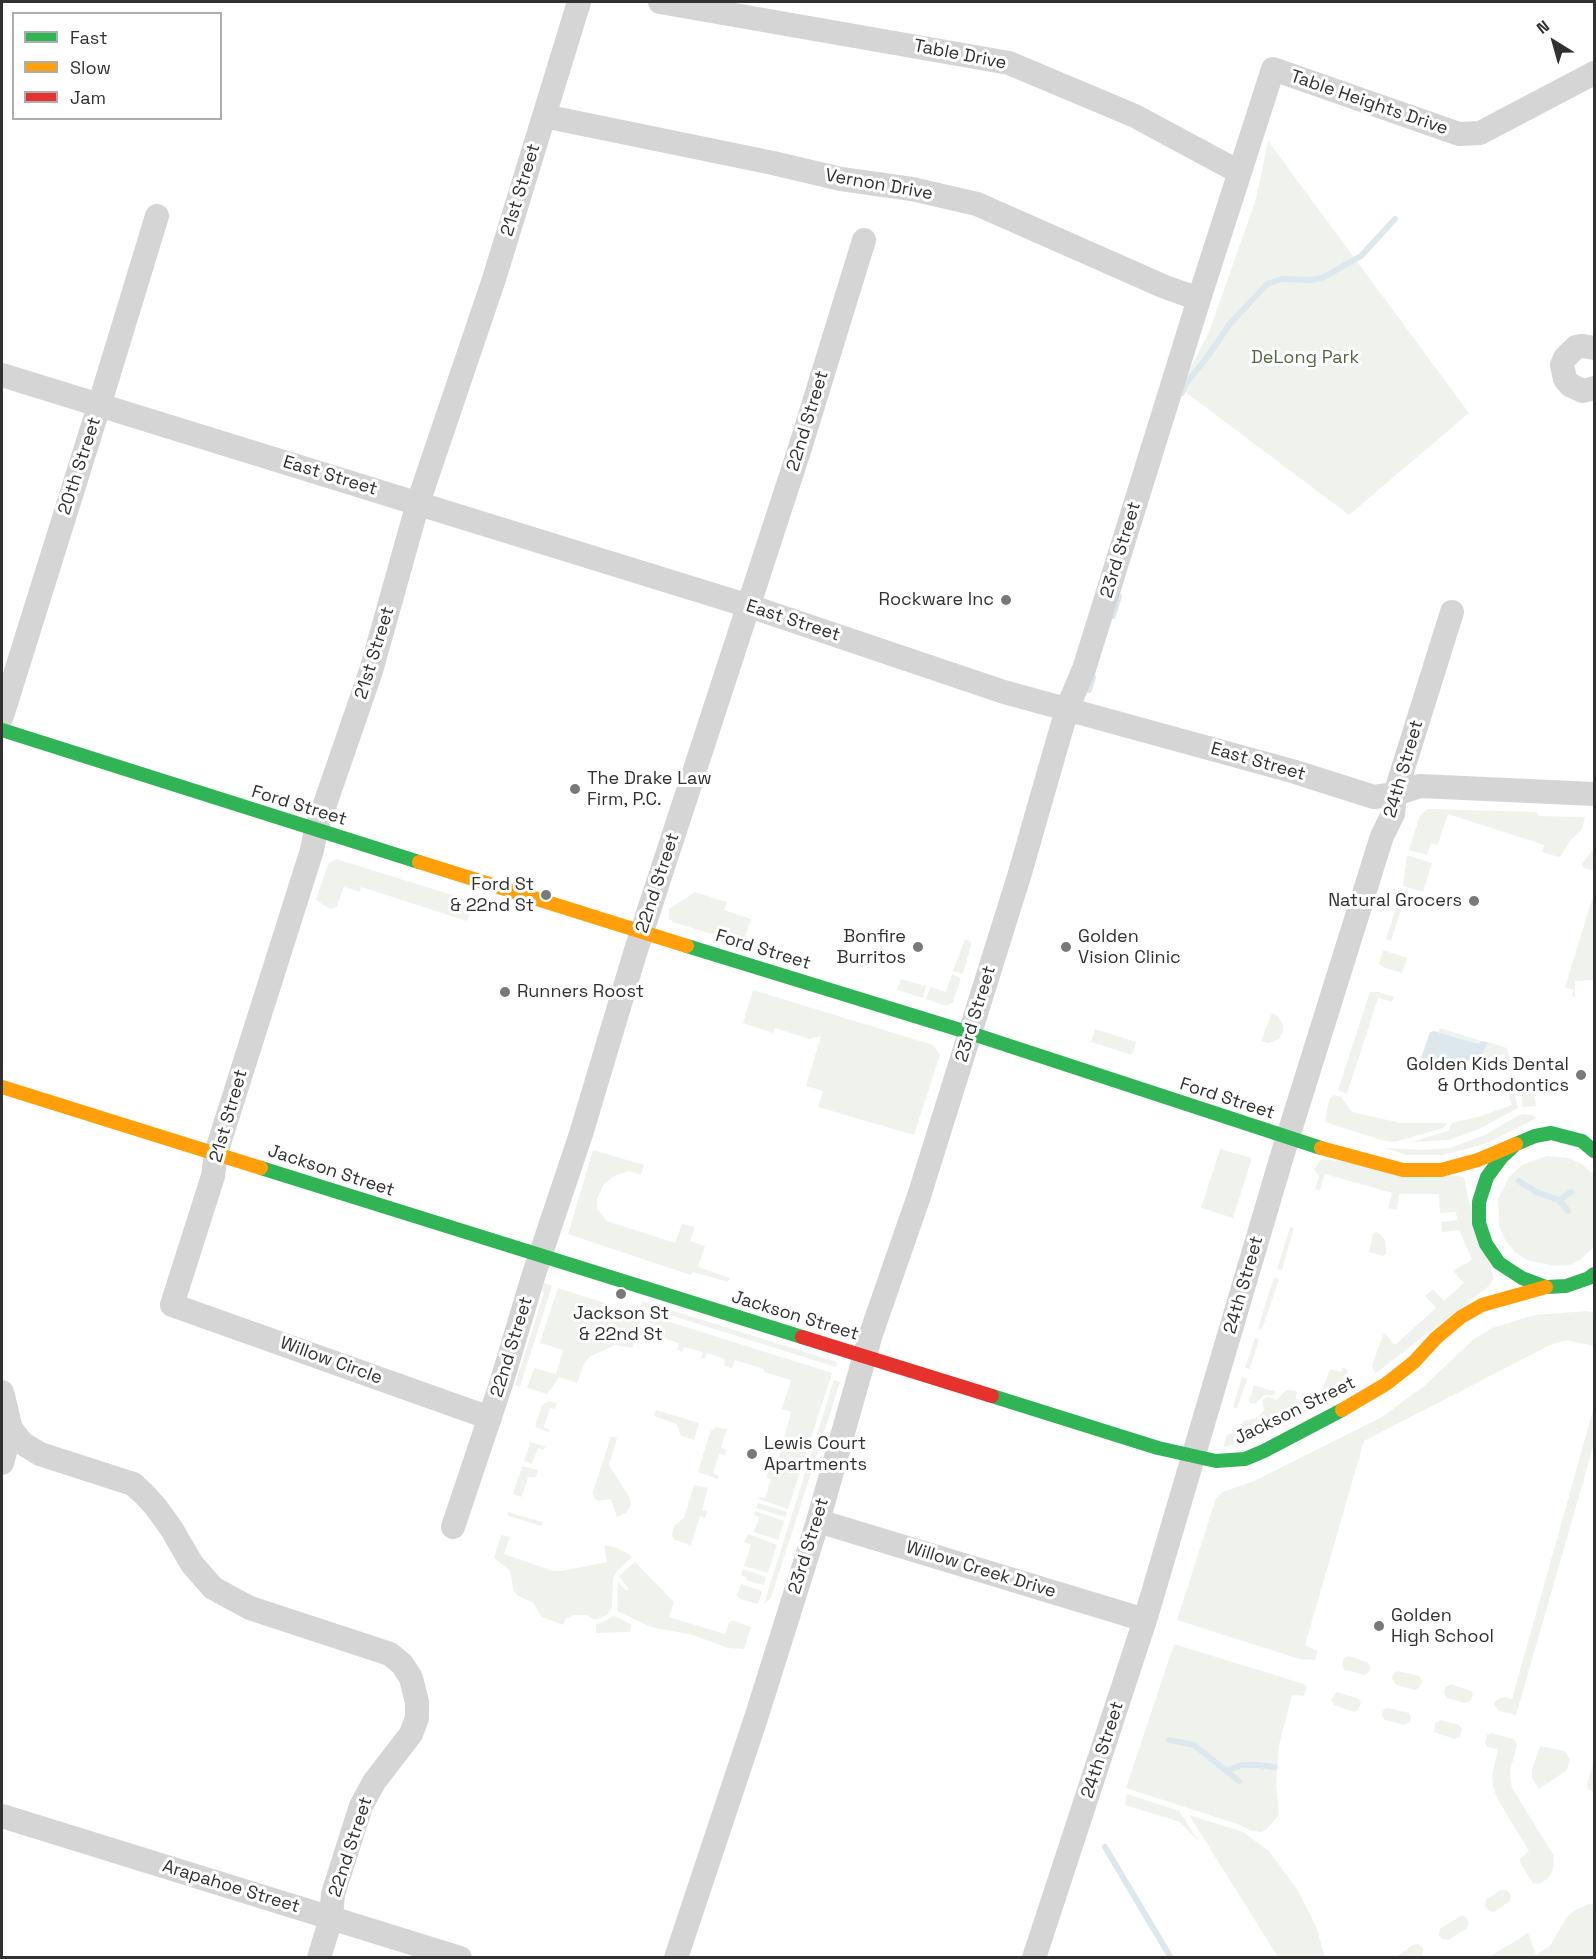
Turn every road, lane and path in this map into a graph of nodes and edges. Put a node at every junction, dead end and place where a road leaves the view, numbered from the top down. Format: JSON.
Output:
{"nodes":[{"id":1,"x":579,"y":2,"type":"edge"},
{"id":2,"x":660,"y":2,"type":"edge"},
{"id":3,"x":1274,"y":69,"type":"joint"},
{"id":4,"x":1594,"y":73,"type":"edge"},
{"id":5,"x":544,"y":116,"type":"junction"},
{"id":6,"x":1239,"y":172,"type":"junction"},
{"id":7,"x":157,"y":216,"type":"dead end"},
{"id":8,"x":864,"y":240,"type":"dead end"},
{"id":9,"x":1199,"y":299,"type":"junction"},
{"id":10,"x":1594,"y":348,"type":"edge"},
{"id":11,"x":2,"y":375,"type":"edge"},
{"id":12,"x":1594,"y":388,"type":"edge"},
{"id":13,"x":99,"y":406,"type":"junction"},
{"id":14,"x":418,"y":502,"type":"junction"},
{"id":15,"x":750,"y":606,"type":"junction"},
{"id":16,"x":1452,"y":612,"type":"dead end"},
{"id":17,"x":1067,"y":709,"type":"junction"},
{"id":18,"x":2,"y":716,"type":"edge"},
{"id":19,"x":2,"y":730,"type":"edge"},
{"id":20,"x":1395,"y":794,"type":"junction"},
{"id":21,"x":1594,"y":794,"type":"edge"},
{"id":22,"x":316,"y":830,"type":"junction"},
{"id":23,"x":642,"y":932,"type":"junction"},
{"id":24,"x":970,"y":1033,"type":"junction"},
{"id":25,"x":2,"y":1087,"type":"edge"},
{"id":26,"x":1288,"y":1138,"type":"junction"},
{"id":27,"x":1588,"y":1143,"type":"edge"},
{"id":28,"x":1516,"y":1144,"type":"junction"},
{"id":29,"x":1594,"y":1151,"type":"edge"},
{"id":30,"x":216,"y":1153,"type":"junction"},
{"id":31,"x":540,"y":1257,"type":"junction"},
{"id":32,"x":1594,"y":1275,"type":"edge"},
{"id":33,"x":1546,"y":1287,"type":"junction"},
{"id":34,"x":172,"y":1305,"type":"joint"},
{"id":35,"x":865,"y":1356,"type":"junction"},
{"id":36,"x":2,"y":1392,"type":"edge"},
{"id":37,"x":490,"y":1418,"type":"junction"},
{"id":38,"x":11,"y":1429,"type":"junction"},
{"id":39,"x":1193,"y":1457,"type":"junction"},
{"id":40,"x":2,"y":1463,"type":"edge"},
{"id":41,"x":818,"y":1521,"type":"junction"},
{"id":42,"x":453,"y":1527,"type":"dead end"},
{"id":43,"x":1145,"y":1620,"type":"junction"},
{"id":44,"x":2,"y":1816,"type":"edge"},
{"id":45,"x":331,"y":1918,"type":"junction"},
{"id":46,"x":319,"y":1958,"type":"edge"},
{"id":47,"x":460,"y":1958,"type":"edge"},
{"id":48,"x":676,"y":1958,"type":"edge"},
{"id":49,"x":1034,"y":1958,"type":"edge"}],
"edges":[{"from":1,"to":5,"type":"street","name":"21st Street"},
{"from":2,"to":6,"type":"street","name":"Table Drive"},
{"from":3,"to":4,"type":"street","name":"Table Heights Drive"},
{"from":3,"to":6,"type":"street","name":"23rd Street"},
{"from":5,"to":9,"type":"street","name":"Vernon Drive"},
{"from":5,"to":14,"type":"street","name":"21st Street"},
{"from":6,"to":9,"type":"street","name":"23rd Street"},
{"from":7,"to":13,"type":"street","name":"20th Street"},
{"from":8,"to":15,"type":"street","name":"22nd Street"},
{"from":9,"to":17,"type":"street","name":"23rd Street"},
{"from":10,"to":12,"type":"street"},
{"from":11,"to":13,"type":"street","name":"East Street"},
{"from":13,"to":14,"type":"street","name":"East Street"},
{"from":13,"to":18,"type":"street","name":"20th Street"},
{"from":14,"to":15,"type":"street","name":"East Street"},
{"from":14,"to":22,"type":"street","name":"21st Street"},
{"from":15,"to":17,"type":"street","name":"East Street"},
{"from":15,"to":23,"type":"street","name":"22nd Street"},
{"from":16,"to":20,"type":"street","name":"24th Street"},
{"from":17,"to":20,"type":"street","name":"East Street"},
{"from":17,"to":24,"type":"street","name":"23rd Street"},
{"from":19,"to":22,"type":"main road","name":"Ford Street"},
{"from":20,"to":21,"type":"street","name":"East Street"},
{"from":20,"to":26,"type":"street","name":"24th Street"},
{"from":22,"to":23,"type":"main road","name":"Ford Street"},
{"from":22,"to":30,"type":"street","name":"21st Street"},
{"from":23,"to":24,"type":"main road","name":"Ford Street"},
{"from":23,"to":31,"type":"street","name":"22nd Street"},
{"from":24,"to":26,"type":"main road","name":"Ford Street"},
{"from":24,"to":35,"type":"street","name":"23rd Street"},
{"from":25,"to":30,"type":"main road","name":"Jackson Street"},
{"from":26,"to":28,"type":"main road","name":"Ford Street"},
{"from":26,"to":39,"type":"street","name":"24th Street"},
{"from":27,"to":28,"type":"main road","name":"Ford Street"},
{"from":27,"to":29,"type":"main road"},
{"from":28,"to":33,"type":"main road"},
{"from":30,"to":31,"type":"main road","name":"Jackson Street"},
{"from":30,"to":34,"type":"street","name":"21st Street"},
{"from":31,"to":35,"type":"main road","name":"Jackson Street"},
{"from":31,"to":37,"type":"street","name":"22nd Street"},
{"from":32,"to":33,"type":"main road","name":"Jackson Street"},
{"from":33,"to":39,"type":"main road","name":"Jackson Street"},
{"from":34,"to":37,"type":"street","name":"Willow Circle"},
{"from":35,"to":39,"type":"main road","name":"Jackson Street"},
{"from":35,"to":41,"type":"street","name":"23rd Street"},
{"from":36,"to":38,"type":"street"},
{"from":37,"to":42,"type":"street","name":"22nd Street"},
{"from":38,"to":40,"type":"street"},
{"from":38,"to":45,"type":"street","name":"22nd Street"},
{"from":39,"to":43,"type":"street","name":"24th Street"},
{"from":41,"to":43,"type":"street","name":"Willow Creek Drive"},
{"from":41,"to":48,"type":"street","name":"23rd Street"},
{"from":43,"to":49,"type":"street","name":"24th Street"},
{"from":44,"to":45,"type":"street","name":"Arapahoe Street"},
{"from":45,"to":46,"type":"street","name":"22nd Street"},
{"from":45,"to":47,"type":"street","name":"Arapahoe Street"}]}
